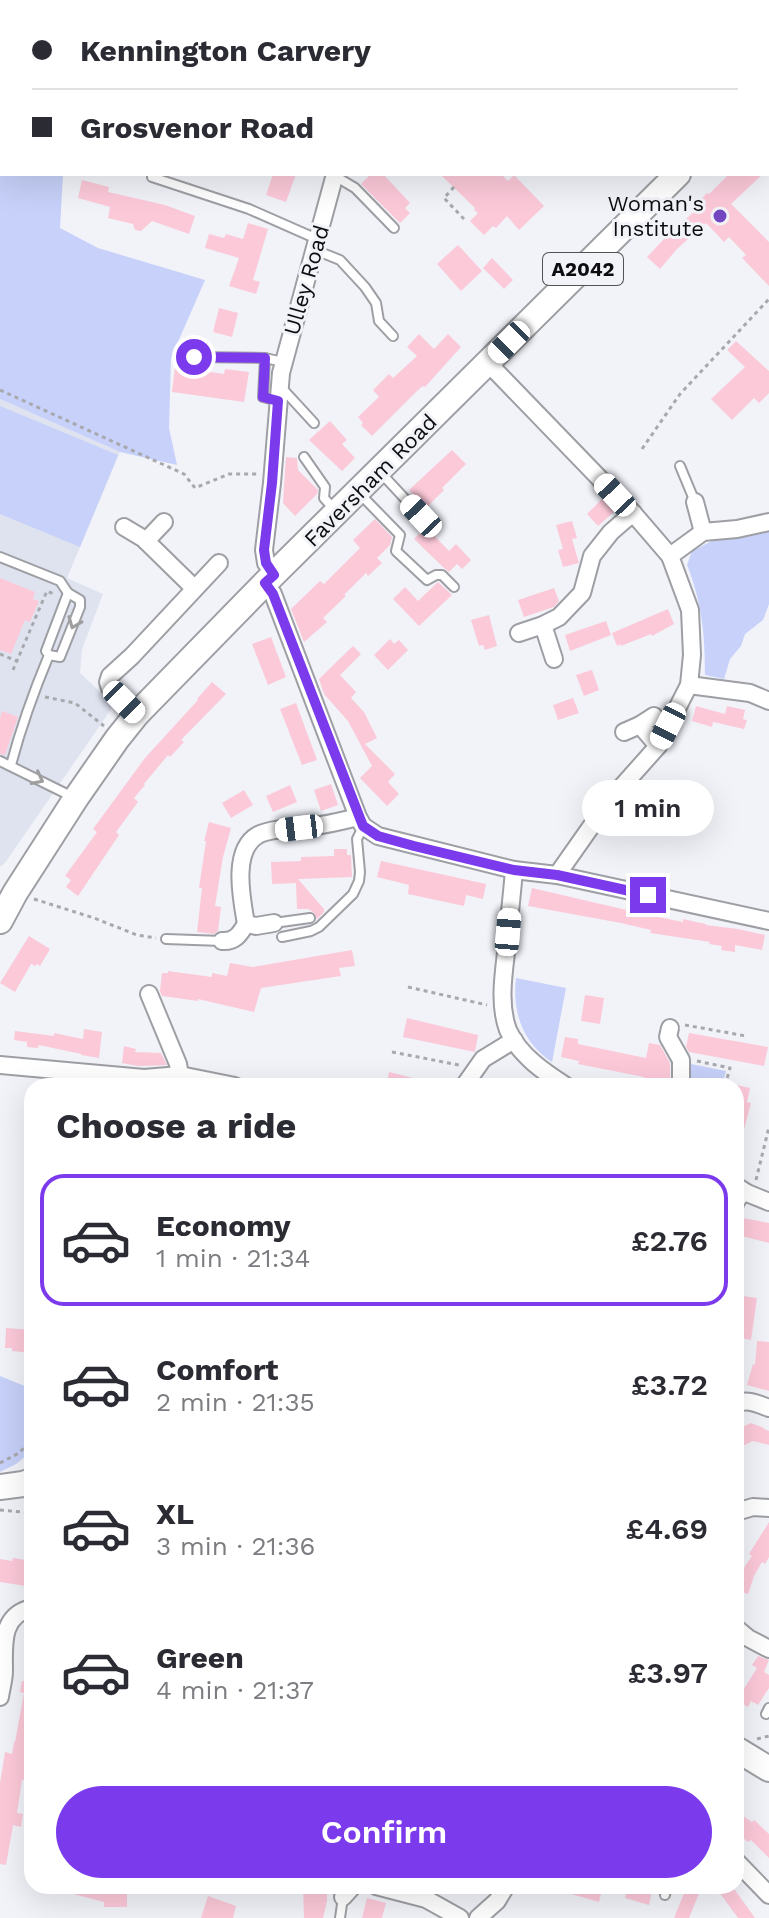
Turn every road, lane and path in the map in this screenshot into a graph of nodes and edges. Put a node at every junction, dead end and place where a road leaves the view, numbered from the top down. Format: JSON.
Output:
{"nodes":[{"id":1,"x":334,"y":176,"type":"edge"},
{"id":2,"x":336,"y":176,"type":"edge"},
{"id":3,"x":676,"y":176,"type":"edge"},
{"id":4,"x":152,"y":177,"type":"dead end"},
{"id":5,"x":454,"y":187,"type":"dead end"},
{"id":6,"x":464,"y":219,"type":"dead end"},
{"id":7,"x":394,"y":228,"type":"dead end"},
{"id":8,"x":316,"y":244,"type":"junction"},
{"id":9,"x":769,"y":299,"type":"edge"},
{"id":10,"x":393,"y":336,"type":"dead end"},
{"id":11,"x":194,"y":357,"type":"dead end"},
{"id":12,"x":265,"y":358,"type":"junction"},
{"id":13,"x":283,"y":362,"type":"junction"},
{"id":14,"x":488,"y":363,"type":"junction"},
{"id":15,"x":0,"y":390,"type":"edge"},
{"id":16,"x":279,"y":393,"type":"junction"},
{"id":17,"x":314,"y":423,"type":"dead end"},
{"id":18,"x":642,"y":449,"type":"dead end"},
{"id":19,"x":304,"y":457,"type":"dead end"},
{"id":20,"x":680,"y":466,"type":"dead end"},
{"id":21,"x":379,"y":471,"type":"junction"},
{"id":22,"x":273,"y":473,"type":"junction"},
{"id":23,"x":359,"y":492,"type":"junction"},
{"id":24,"x":695,"y":502,"type":"joint"},
{"id":25,"x":338,"y":513,"type":"junction"},
{"id":26,"x":633,"y":513,"type":"junction"},
{"id":27,"x":421,"y":516,"type":"dead end"},
{"id":28,"x":164,"y":522,"type":"dead end"},
{"id":29,"x":769,"y":522,"type":"edge"},
{"id":30,"x":124,"y":527,"type":"dead end"},
{"id":31,"x":703,"y":532,"type":"junction"},
{"id":32,"x":146,"y":541,"type":"junction"},
{"id":33,"x":670,"y":556,"type":"junction"},
{"id":34,"x":0,"y":557,"type":"edge"},
{"id":35,"x":219,"y":563,"type":"dead end"},
{"id":36,"x":269,"y":579,"type":"junction"},
{"id":37,"x":454,"y":587,"type":"dead end"},
{"id":38,"x":194,"y":588,"type":"junction"},
{"id":39,"x":67,"y":596,"type":"junction"},
{"id":40,"x":543,"y":625,"type":"junction"},
{"id":41,"x":519,"y":633,"type":"dead end"},
{"id":42,"x":0,"y":654,"type":"edge"},
{"id":43,"x":49,"y":655,"type":"junction"},
{"id":44,"x":554,"y":659,"type":"dead end"},
{"id":45,"x":17,"y":661,"type":"junction"},
{"id":46,"x":13,"y":670,"type":"dead end"},
{"id":47,"x":689,"y":685,"type":"junction"},
{"id":48,"x":33,"y":694,"type":"junction"},
{"id":49,"x":769,"y":701,"type":"edge"},
{"id":50,"x":137,"y":714,"type":"junction"},
{"id":51,"x":106,"y":728,"type":"dead end"},
{"id":52,"x":624,"y":732,"type":"dead end"},
{"id":53,"x":658,"y":746,"type":"junction"},
{"id":54,"x":0,"y":761,"type":"edge"},
{"id":55,"x":11,"y":765,"type":"junction"},
{"id":56,"x":76,"y":798,"type":"junction"},
{"id":57,"x":361,"y":821,"type":"junction"},
{"id":58,"x":514,"y":870,"type":"junction"},
{"id":59,"x":557,"y":875,"type":"junction"},
{"id":60,"x":15,"y":893,"type":"junction"},
{"id":61,"x":310,"y":918,"type":"dead end"},
{"id":62,"x":0,"y":921,"type":"edge"},
{"id":63,"x":769,"y":921,"type":"edge"},
{"id":64,"x":246,"y":924,"type":"junction"},
{"id":65,"x":278,"y":930,"type":"junction"},
{"id":66,"x":166,"y":939,"type":"joint"},
{"id":67,"x":222,"y":941,"type":"joint"},
{"id":68,"x":408,"y":987,"type":"dead end"},
{"id":69,"x":149,"y":994,"type":"dead end"},
{"id":70,"x":504,"y":1009,"type":"junction"},
{"id":71,"x":670,"y":1028,"type":"joint"},
{"id":72,"x":746,"y":1036,"type":"dead end"},
{"id":73,"x":514,"y":1040,"type":"junction"},
{"id":74,"x":392,"y":1052,"type":"dead end"},
{"id":75,"x":0,"y":1065,"type":"edge"},
{"id":76,"x":475,"y":1068,"type":"junction"},
{"id":77,"x":180,"y":1075,"type":"junction"},
{"id":78,"x":195,"y":1078,"type":"edge"},
{"id":79,"x":469,"y":1078,"type":"edge"},
{"id":80,"x":554,"y":1078,"type":"edge"},
{"id":81,"x":681,"y":1078,"type":"edge"},
{"id":82,"x":681,"y":1078,"type":"edge"},
{"id":83,"x":727,"y":1078,"type":"edge"},
{"id":84,"x":769,"y":1127,"type":"edge"},
{"id":85,"x":745,"y":1191,"type":"edge"},
{"id":86,"x":769,"y":1202,"type":"edge"},
{"id":87,"x":744,"y":1399,"type":"edge"},
{"id":88,"x":769,"y":1408,"type":"edge"},
{"id":89,"x":24,"y":1448,"type":"edge"},
{"id":90,"x":0,"y":1463,"type":"edge"},
{"id":91,"x":24,"y":1484,"type":"edge"},
{"id":92,"x":0,"y":1487,"type":"edge"},
{"id":93,"x":769,"y":1508,"type":"edge"},
{"id":94,"x":0,"y":1510,"type":"edge"},
{"id":95,"x":744,"y":1510,"type":"edge"},
{"id":96,"x":24,"y":1512,"type":"edge"},
{"id":97,"x":24,"y":1611,"type":"edge"},
{"id":98,"x":744,"y":1635,"type":"edge"},
{"id":99,"x":769,"y":1649,"type":"edge"},
{"id":100,"x":0,"y":1697,"type":"edge"},
{"id":101,"x":744,"y":1754,"type":"edge"},
{"id":102,"x":769,"y":1769,"type":"edge"},
{"id":103,"x":744,"y":1869,"type":"edge"},
{"id":104,"x":347,"y":1894,"type":"edge"},
{"id":105,"x":407,"y":1894,"type":"edge"},
{"id":106,"x":501,"y":1894,"type":"edge"},
{"id":107,"x":769,"y":1895,"type":"edge"},
{"id":108,"x":340,"y":1918,"type":"edge"},
{"id":109,"x":460,"y":1918,"type":"edge"},
{"id":110,"x":478,"y":1918,"type":"edge"}],
"edges":[{"from":1,"to":8,"type":"street","name":"Ulley Road"},
{"from":2,"to":7,"type":"lane"},
{"from":3,"to":14,"type":"main road","name":"Faversham Road","number":"A2042"},
{"from":4,"to":8,"type":"lane"},
{"from":5,"to":6,"type":"path"},
{"from":8,"to":10,"type":"lane"},
{"from":8,"to":13,"type":"street","name":"Ulley Road"},
{"from":9,"to":18,"type":"path"},
{"from":11,"to":12,"type":"lane"},
{"from":12,"to":13,"type":"lane"},
{"from":12,"to":16,"type":"lane"},
{"from":13,"to":16,"type":"street","name":"Ulley Road"},
{"from":14,"to":21,"type":"main road","name":"Faversham Road","number":"A2042"},
{"from":14,"to":26,"type":"street"},
{"from":15,"to":22,"type":"path"},
{"from":16,"to":17,"type":"lane"},
{"from":16,"to":22,"type":"street","name":"Ulley Road"},
{"from":19,"to":25,"type":"lane"},
{"from":20,"to":24,"type":"lane"},
{"from":21,"to":23,"type":"main road","name":"Faversham Road","number":"A2042"},
{"from":21,"to":27,"type":"lane"},
{"from":22,"to":36,"type":"street","name":"Ulley Road"},
{"from":23,"to":25,"type":"main road","name":"Faversham Road","number":"A2042"},
{"from":23,"to":37,"type":"lane"},
{"from":24,"to":31,"type":"street"},
{"from":25,"to":36,"type":"main road","name":"Faversham Road","number":"A2042"},
{"from":26,"to":33,"type":"street"},
{"from":26,"to":40,"type":"street"},
{"from":28,"to":32,"type":"street"},
{"from":29,"to":31,"type":"street"},
{"from":30,"to":32,"type":"street"},
{"from":31,"to":33,"type":"street"},
{"from":32,"to":38,"type":"street"},
{"from":33,"to":47,"type":"street"},
{"from":34,"to":39,"type":"lane"},
{"from":35,"to":38,"type":"street"},
{"from":36,"to":50,"type":"main road","name":"Faversham Road","number":"A2042"},
{"from":36,"to":57,"type":"street","name":"Ulley Road"},
{"from":38,"to":50,"type":"street"},
{"from":39,"to":43,"type":"lane"},
{"from":39,"to":43,"type":"lane","one_way":true},
{"from":39,"to":45,"type":"path"},
{"from":40,"to":41,"type":"street"},
{"from":40,"to":44,"type":"street"},
{"from":42,"to":45,"type":"path"},
{"from":43,"to":48,"type":"lane"},
{"from":45,"to":46,"type":"path"},
{"from":47,"to":49,"type":"street"},
{"from":47,"to":53,"type":"street"},
{"from":48,"to":51,"type":"path"},
{"from":48,"to":55,"type":"lane"},
{"from":50,"to":56,"type":"main road","name":"Faversham Road","number":"A2042"},
{"from":52,"to":53,"type":"street"},
{"from":53,"to":59,"type":"street"},
{"from":54,"to":55,"type":"lane"},
{"from":55,"to":56,"type":"lane","one_way":true},
{"from":56,"to":60,"type":"main road","name":"Faversham Road","number":"A2042"},
{"from":57,"to":58,"type":"street"},
{"from":57,"to":64,"type":"street"},
{"from":57,"to":65,"type":"lane"},
{"from":58,"to":59,"type":"street"},
{"from":58,"to":70,"type":"street"},
{"from":59,"to":63,"type":"street"},
{"from":60,"to":62,"type":"main road","name":"Faversham Road","number":"A2042"},
{"from":60,"to":66,"type":"path"},
{"from":61,"to":65,"type":"lane"},
{"from":64,"to":65,"type":"street"},
{"from":64,"to":67,"type":"street"},
{"from":66,"to":67,"type":"lane"},
{"from":68,"to":70,"type":"path"},
{"from":69,"to":77,"type":"street"},
{"from":70,"to":73,"type":"street"},
{"from":71,"to":72,"type":"path"},
{"from":71,"to":81,"type":"street"},
{"from":73,"to":76,"type":"street"},
{"from":73,"to":80,"type":"street"},
{"from":74,"to":76,"type":"path"},
{"from":75,"to":77,"type":"street"},
{"from":76,"to":79,"type":"street"},
{"from":77,"to":78,"type":"street"},
{"from":82,"to":83,"type":"path"},
{"from":84,"to":85,"type":"path"},
{"from":85,"to":86,"type":"street"},
{"from":87,"to":88,"type":"street"},
{"from":89,"to":90,"type":"path"},
{"from":91,"to":92,"type":"main road"},
{"from":93,"to":95,"type":"street"},
{"from":94,"to":96,"type":"path"},
{"from":97,"to":100,"type":"street"},
{"from":98,"to":99,"type":"street"},
{"from":101,"to":102,"type":"main road"},
{"from":103,"to":107,"type":"street"},
{"from":104,"to":108,"type":"lane"},
{"from":105,"to":109,"type":"street"},
{"from":106,"to":110,"type":"street"}]}
